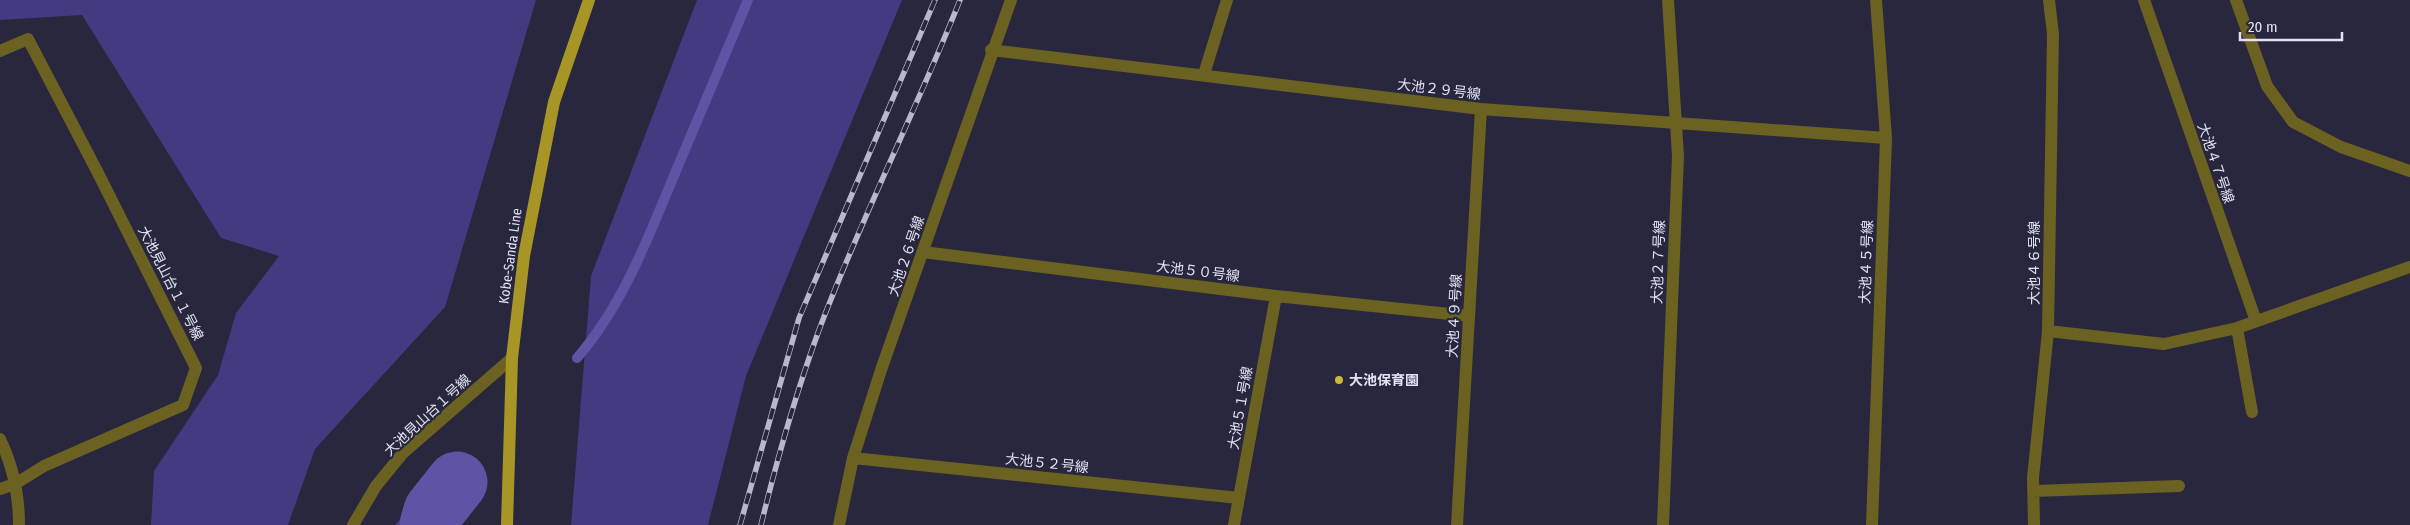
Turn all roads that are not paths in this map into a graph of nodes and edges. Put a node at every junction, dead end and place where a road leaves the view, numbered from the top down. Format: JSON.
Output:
{"nodes":[{"id":1,"x":589,"y":0,"type":"edge"},
{"id":2,"x":1011,"y":0,"type":"edge"},
{"id":3,"x":1227,"y":0,"type":"edge"},
{"id":4,"x":1668,"y":0,"type":"edge"},
{"id":5,"x":1876,"y":0,"type":"edge"},
{"id":6,"x":2049,"y":0,"type":"edge"},
{"id":7,"x":2144,"y":0,"type":"edge"},
{"id":8,"x":2236,"y":0,"type":"edge"},
{"id":9,"x":992,"y":50,"type":"junction"},
{"id":10,"x":0,"y":51,"type":"edge"},
{"id":11,"x":1204,"y":74,"type":"junction"},
{"id":12,"x":1481,"y":109,"type":"junction"},
{"id":13,"x":1677,"y":123,"type":"junction"},
{"id":14,"x":1886,"y":138,"type":"junction"},
{"id":15,"x":2410,"y":171,"type":"edge"},
{"id":16,"x":923,"y":252,"type":"junction"},
{"id":17,"x":2410,"y":268,"type":"edge"},
{"id":18,"x":1276,"y":296,"type":"junction"},
{"id":19,"x":1469,"y":316,"type":"junction"},
{"id":20,"x":2256,"y":321,"type":"junction"},
{"id":21,"x":2237,"y":328,"type":"junction"},
{"id":22,"x":2048,"y":331,"type":"junction"},
{"id":23,"x":512,"y":358,"type":"junction"},
{"id":24,"x":2252,"y":412,"type":"dead end"},
{"id":25,"x":0,"y":439,"type":"edge"},
{"id":26,"x":853,"y":458,"type":"junction"},
{"id":27,"x":15,"y":484,"type":"junction"},
{"id":28,"x":2179,"y":486,"type":"dead end"},
{"id":29,"x":0,"y":489,"type":"edge"},
{"id":30,"x":2033,"y":491,"type":"junction"},
{"id":31,"x":1239,"y":498,"type":"junction"},
{"id":32,"x":19,"y":525,"type":"edge"},
{"id":33,"x":353,"y":525,"type":"edge"},
{"id":34,"x":507,"y":525,"type":"edge"},
{"id":35,"x":839,"y":525,"type":"edge"},
{"id":36,"x":1234,"y":525,"type":"edge"},
{"id":37,"x":1457,"y":525,"type":"edge"},
{"id":38,"x":1663,"y":525,"type":"edge"},
{"id":39,"x":1872,"y":525,"type":"edge"},
{"id":40,"x":2034,"y":525,"type":"edge"}],
"edges":[{"from":1,"to":23,"type":"main road","name":"Kobe-Sanda Line"},
{"from":2,"to":9,"type":"street","name":"大池２６号線"},
{"from":3,"to":11,"type":"street"},
{"from":4,"to":13,"type":"street","name":"大池２７号線"},
{"from":5,"to":14,"type":"street","name":"大池４５号線"},
{"from":6,"to":22,"type":"street","name":"大池４６号線"},
{"from":7,"to":20,"type":"street","name":"大池４７号線"},
{"from":8,"to":15,"type":"street"},
{"from":9,"to":11,"type":"street","name":"大池２９号線"},
{"from":9,"to":16,"type":"street","name":"大池２６号線"},
{"from":10,"to":27,"type":"street","name":"大池見山台１１号線"},
{"from":11,"to":12,"type":"street","name":"大池２９号線"},
{"from":12,"to":13,"type":"street","name":"大池２９号線"},
{"from":12,"to":19,"type":"street","name":"大池４９号線"},
{"from":13,"to":14,"type":"street","name":"大池２９号線"},
{"from":13,"to":38,"type":"street","name":"大池２７号線"},
{"from":14,"to":39,"type":"street","name":"大池４５号線"},
{"from":16,"to":18,"type":"street","name":"大池５０号線"},
{"from":16,"to":26,"type":"street","name":"大池２６号線"},
{"from":17,"to":20,"type":"street"},
{"from":18,"to":19,"type":"street","name":"大池５０号線"},
{"from":18,"to":31,"type":"street","name":"大池５１号線"},
{"from":19,"to":37,"type":"street","name":"大池４９号線"},
{"from":20,"to":21,"type":"street"},
{"from":21,"to":22,"type":"street"},
{"from":21,"to":24,"type":"street"},
{"from":22,"to":30,"type":"street","name":"大池４６号線"},
{"from":23,"to":33,"type":"street","name":"大池見山台１号線"},
{"from":23,"to":34,"type":"main road","name":"Kobe-Sanda Line"},
{"from":25,"to":27,"type":"street"},
{"from":26,"to":31,"type":"street","name":"大池５２号線"},
{"from":26,"to":35,"type":"street","name":"大池２６号線"},
{"from":27,"to":29,"type":"street"},
{"from":27,"to":32,"type":"street"},
{"from":28,"to":30,"type":"street"},
{"from":30,"to":40,"type":"street","name":"大池４６号線"},
{"from":31,"to":36,"type":"street","name":"大池５１号線"}]}
